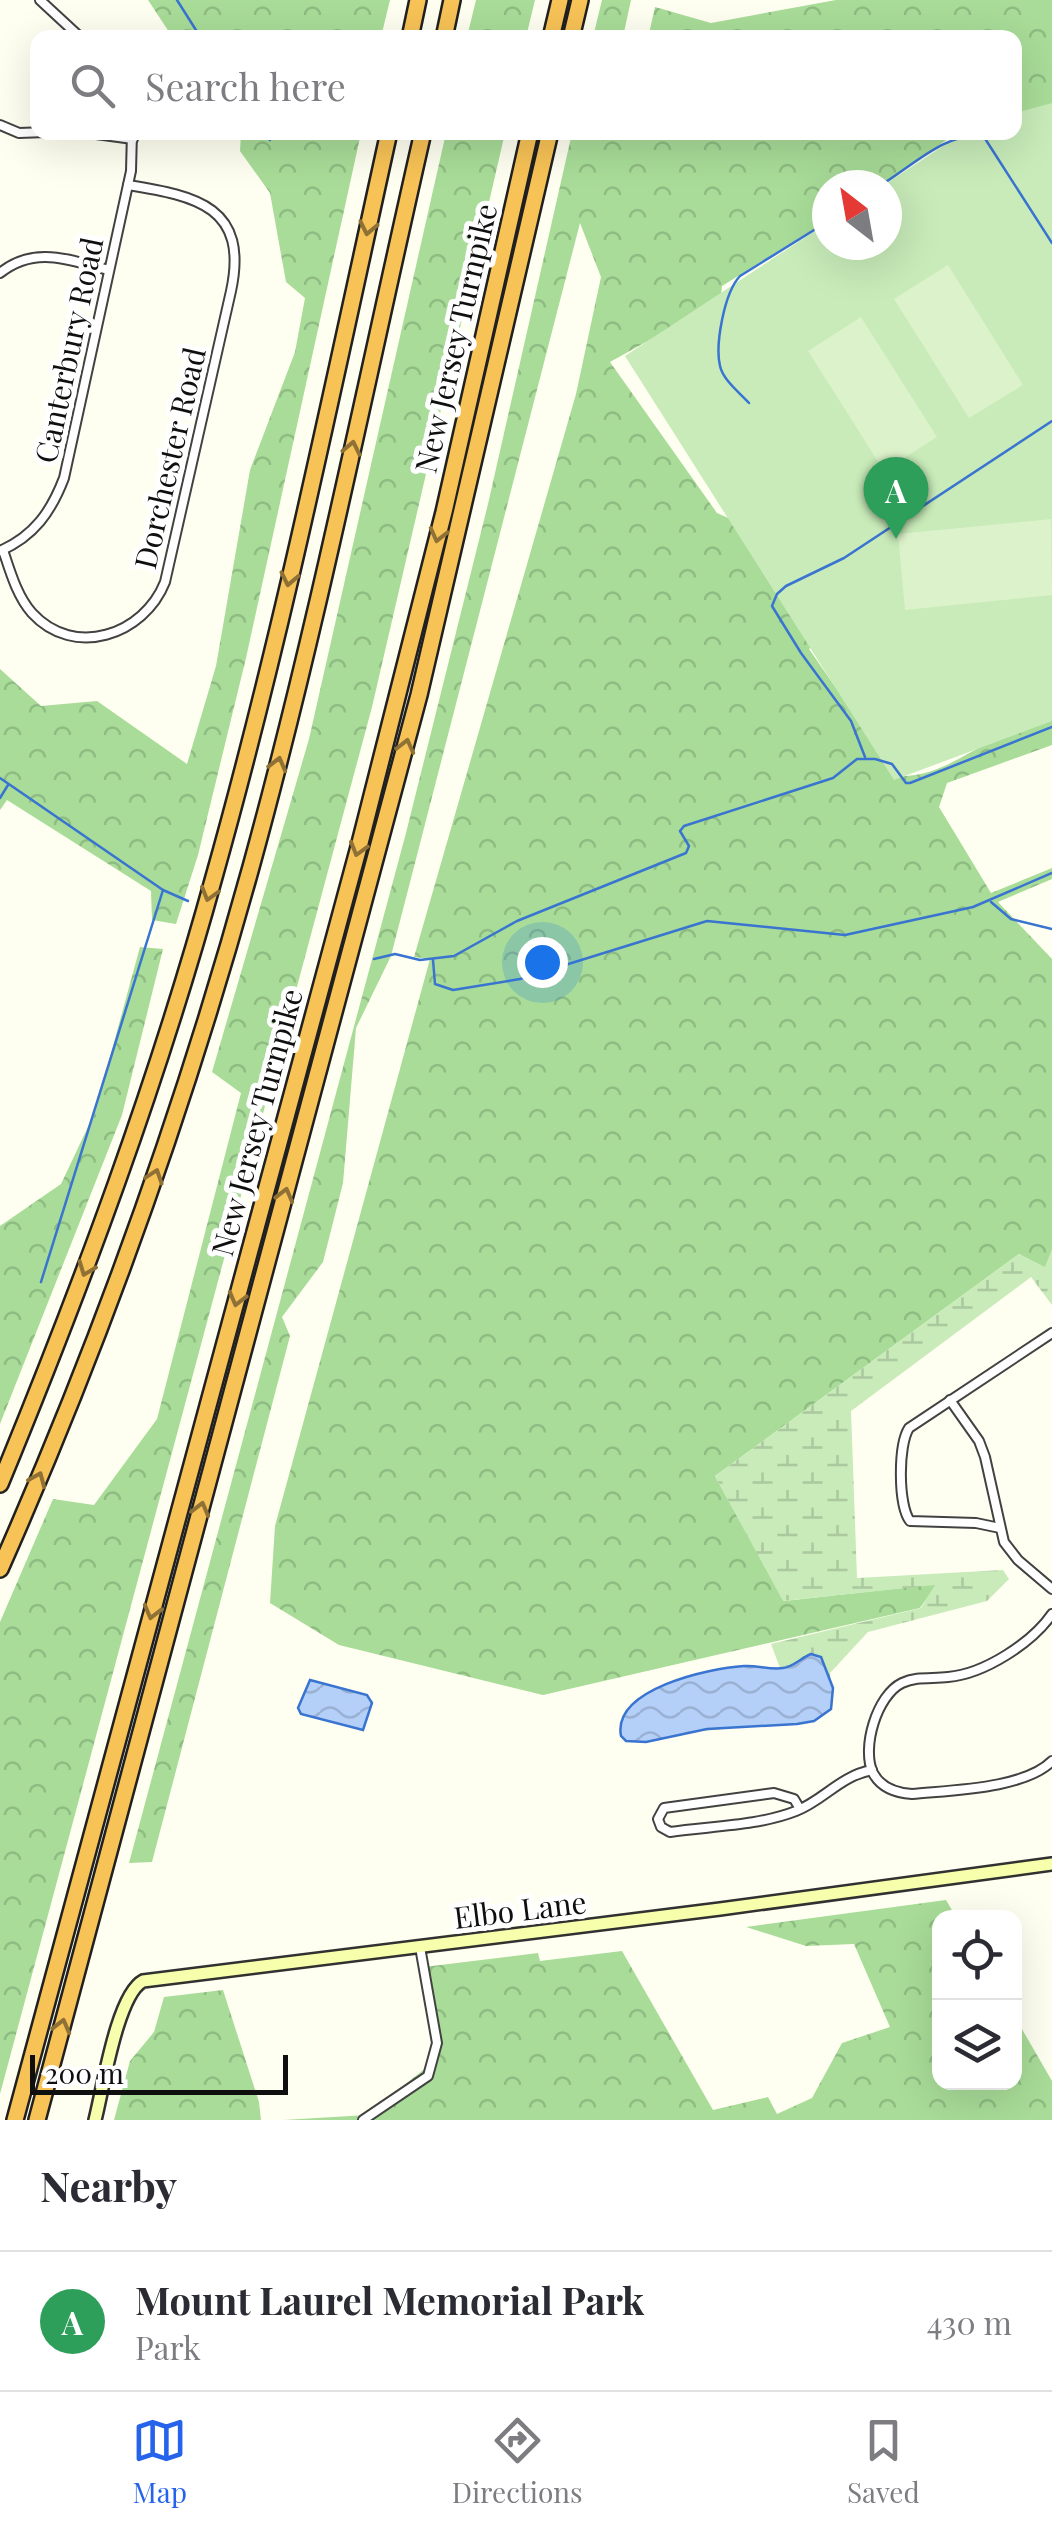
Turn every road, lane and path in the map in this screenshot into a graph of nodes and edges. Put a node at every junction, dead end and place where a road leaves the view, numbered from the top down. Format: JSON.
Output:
{"nodes":[{"id":1,"x":40,"y":0,"type":"edge"},
{"id":2,"x":418,"y":0,"type":"edge"},
{"id":3,"x":452,"y":0,"type":"edge"},
{"id":4,"x":560,"y":0,"type":"edge"},
{"id":5,"x":580,"y":0,"type":"edge"},
{"id":6,"x":72,"y":30,"type":"edge"},
{"id":7,"x":412,"y":30,"type":"edge"},
{"id":8,"x":446,"y":30,"type":"edge"},
{"id":9,"x":554,"y":30,"type":"edge"},
{"id":10,"x":573,"y":30,"type":"edge"},
{"id":11,"x":0,"y":125,"type":"edge"},
{"id":12,"x":30,"y":133,"type":"edge"},
{"id":13,"x":133,"y":140,"type":"edge"},
{"id":14,"x":387,"y":140,"type":"edge"},
{"id":15,"x":421,"y":140,"type":"edge"},
{"id":16,"x":528,"y":140,"type":"edge"},
{"id":17,"x":548,"y":140,"type":"edge"},
{"id":18,"x":128,"y":185,"type":"junction"},
{"id":19,"x":108,"y":270,"type":"junction"},
{"id":20,"x":0,"y":273,"type":"edge"},
{"id":21,"x":1,"y":550,"type":"edge"},
{"id":22,"x":1052,"y":1333,"type":"edge"},
{"id":23,"x":950,"y":1400,"type":"junction"},
{"id":24,"x":0,"y":1484,"type":"edge"},
{"id":25,"x":1000,"y":1528,"type":"junction"},
{"id":26,"x":0,"y":1569,"type":"edge"},
{"id":27,"x":1052,"y":1589,"type":"edge"},
{"id":28,"x":1052,"y":1614,"type":"edge"},
{"id":29,"x":1052,"y":1761,"type":"edge"},
{"id":30,"x":872,"y":1770,"type":"junction"},
{"id":31,"x":800,"y":1810,"type":"junction"},
{"id":32,"x":1052,"y":1864,"type":"edge"},
{"id":33,"x":420,"y":1947,"type":"junction"},
{"id":34,"x":16,"y":2120,"type":"edge"},
{"id":35,"x":36,"y":2120,"type":"edge"},
{"id":36,"x":95,"y":2120,"type":"edge"},
{"id":37,"x":363,"y":2120,"type":"edge"}],
"edges":[{"from":1,"to":6,"type":"street"},
{"from":2,"to":7,"type":"highway"},
{"from":3,"to":8,"type":"highway"},
{"from":4,"to":9,"type":"highway"},
{"from":5,"to":10,"type":"highway"},
{"from":11,"to":12,"type":"street"},
{"from":13,"to":18,"type":"street","name":"Canterbury Road"},
{"from":14,"to":24,"type":"highway","one_way":true},
{"from":26,"to":15,"type":"highway","one_way":true},
{"from":16,"to":34,"type":"highway","name":"New Jersey Turnpike","one_way":true},
{"from":35,"to":17,"type":"highway","name":"New Jersey Turnpike","one_way":true},
{"from":18,"to":19,"type":"street","name":"Canterbury Road"},
{"from":18,"to":21,"type":"street","name":"Dorchester Road"},
{"from":19,"to":20,"type":"street"},
{"from":19,"to":21,"type":"street","name":"Canterbury Road"},
{"from":22,"to":23,"type":"street"},
{"from":23,"to":25,"type":"street"},
{"from":23,"to":25,"type":"street"},
{"from":25,"to":27,"type":"street"},
{"from":28,"to":30,"type":"street"},
{"from":29,"to":30,"type":"street"},
{"from":30,"to":31,"type":"street"},
{"from":31,"to":31,"type":"street"},
{"from":32,"to":33,"type":"street","name":"Elbo Lane"},
{"from":33,"to":36,"type":"street","name":"Elbo Lane"},
{"from":33,"to":37,"type":"street"}]}
